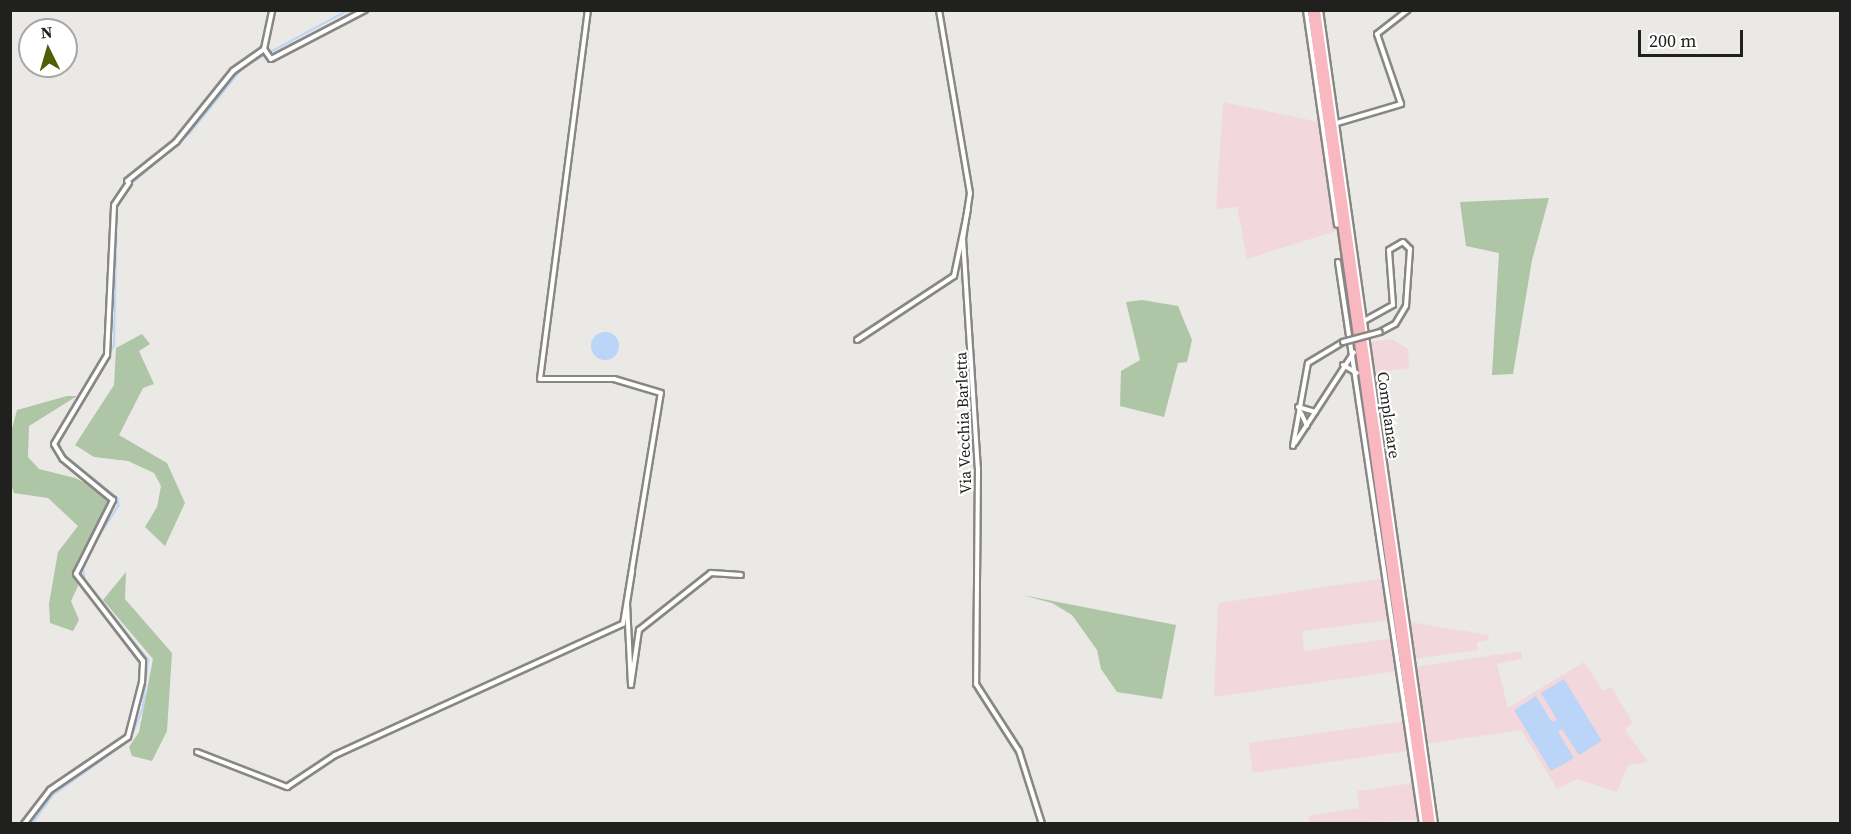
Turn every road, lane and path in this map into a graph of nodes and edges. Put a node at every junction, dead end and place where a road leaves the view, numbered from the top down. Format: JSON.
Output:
{"nodes":[{"id":1,"x":272,"y":10,"type":"edge"},
{"id":2,"x":365,"y":10,"type":"edge"},
{"id":3,"x":588,"y":10,"type":"edge"},
{"id":4,"x":939,"y":10,"type":"edge"},
{"id":5,"x":1308,"y":10,"type":"edge"},
{"id":6,"x":1318,"y":10,"type":"edge"},
{"id":7,"x":1408,"y":10,"type":"edge"},
{"id":8,"x":265,"y":51,"type":"junction"},
{"id":9,"x":1336,"y":123,"type":"junction"},
{"id":10,"x":969,"y":206,"type":"junction"},
{"id":11,"x":1337,"y":225,"type":"dead end"},
{"id":12,"x":1338,"y":262,"type":"dead end"},
{"id":13,"x":1364,"y":321,"type":"junction"},
{"id":14,"x":857,"y":340,"type":"dead end"},
{"id":15,"x":1354,"y":346,"type":"junction"},
{"id":16,"x":1356,"y":361,"type":"junction"},
{"id":17,"x":1343,"y":365,"type":"junction"},
{"id":18,"x":1358,"y":375,"type":"junction"},
{"id":19,"x":1298,"y":407,"type":"junction"},
{"id":20,"x":1318,"y":410,"type":"junction"},
{"id":21,"x":1299,"y":422,"type":"junction"},
{"id":22,"x":1307,"y":426,"type":"junction"},
{"id":23,"x":632,"y":569,"type":"junction"},
{"id":24,"x":741,"y":575,"type":"dead end"},
{"id":25,"x":197,"y":752,"type":"dead end"},
{"id":26,"x":24,"y":824,"type":"edge"},
{"id":27,"x":1042,"y":824,"type":"edge"},
{"id":28,"x":1424,"y":824,"type":"edge"},
{"id":29,"x":1433,"y":824,"type":"edge"}],
"edges":[{"from":1,"to":8,"type":"street"},
{"from":2,"to":8,"type":"street"},
{"from":3,"to":23,"type":"street"},
{"from":4,"to":10,"type":"street","name":"Via Vecchia Barletta"},
{"from":5,"to":11,"type":"street"},
{"from":5,"to":28,"type":"highway"},
{"from":6,"to":9,"type":"street","name":"Complanare"},
{"from":6,"to":29,"type":"highway"},
{"from":7,"to":9,"type":"street"},
{"from":8,"to":26,"type":"street"},
{"from":9,"to":13,"type":"street","name":"Complanare"},
{"from":10,"to":14,"type":"street"},
{"from":10,"to":27,"type":"street","name":"Via Vecchia Barletta"},
{"from":12,"to":15,"type":"street","name":"Complanare"},
{"from":13,"to":19,"type":"street","bridge":true},
{"from":13,"to":29,"type":"street","name":"Complanare"},
{"from":15,"to":16,"type":"street","name":"Complanare"},
{"from":15,"to":17,"type":"street"},
{"from":16,"to":17,"type":"street"},
{"from":16,"to":18,"type":"street","name":"Complanare"},
{"from":17,"to":18,"type":"street"},
{"from":17,"to":20,"type":"street"},
{"from":18,"to":28,"type":"street","name":"Complanare"},
{"from":19,"to":20,"type":"street"},
{"from":19,"to":21,"type":"street"},
{"from":19,"to":22,"type":"street"},
{"from":20,"to":22,"type":"street"},
{"from":21,"to":22,"type":"street"},
{"from":21,"to":22,"type":"street"},
{"from":23,"to":24,"type":"street"},
{"from":23,"to":25,"type":"street"}]}
